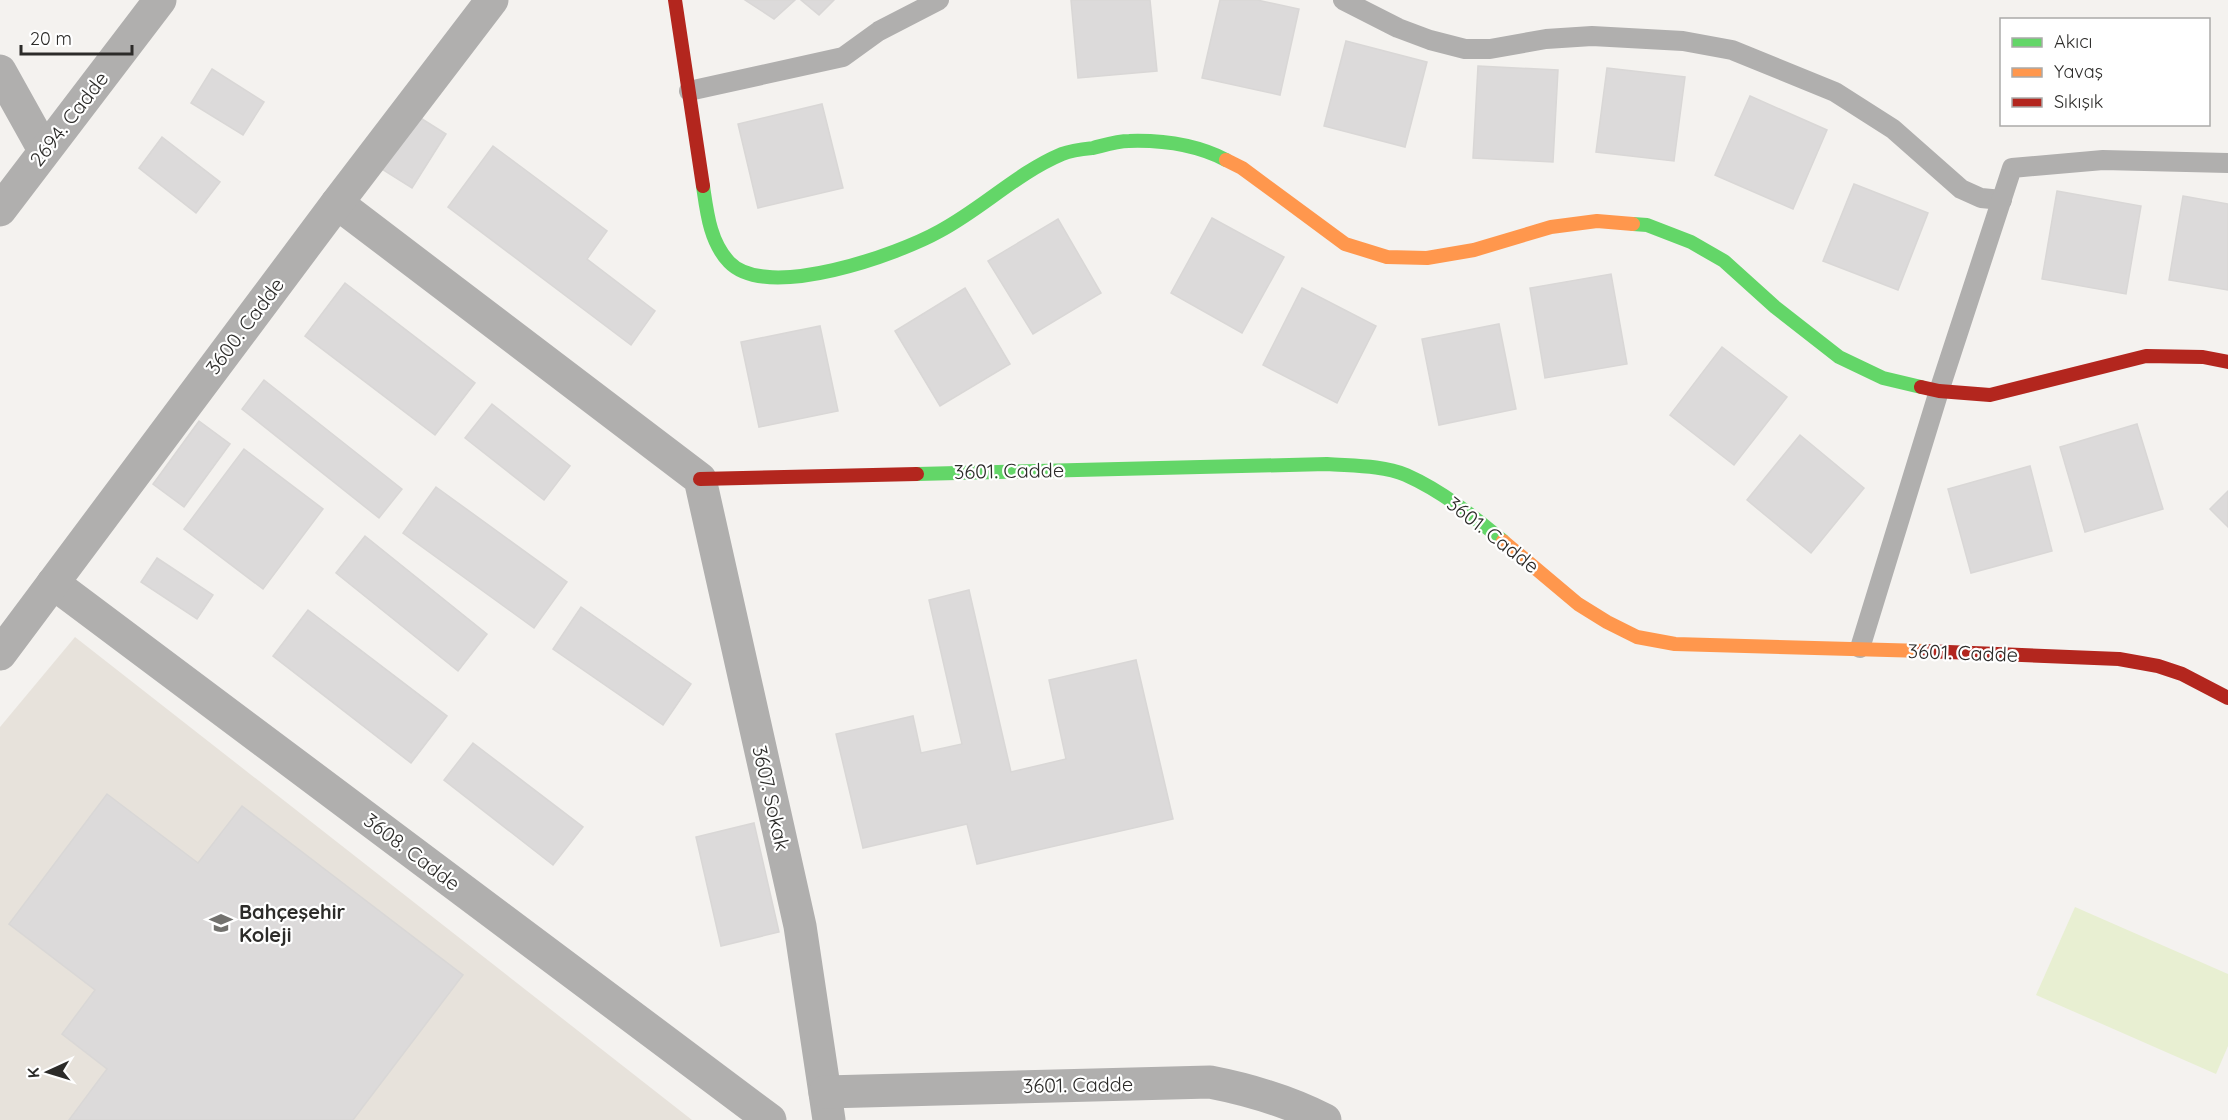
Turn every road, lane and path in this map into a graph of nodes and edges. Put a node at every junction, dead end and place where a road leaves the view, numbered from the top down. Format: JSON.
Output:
{"nodes":[{"id":1,"x":160,"y":0,"type":"edge"},
{"id":2,"x":492,"y":0,"type":"edge"},
{"id":3,"x":675,"y":0,"type":"edge"},
{"id":4,"x":939,"y":0,"type":"edge"},
{"id":5,"x":1343,"y":0,"type":"edge"},
{"id":6,"x":0,"y":71,"type":"edge"},
{"id":7,"x":689,"y":91,"type":"junction"},
{"id":8,"x":44,"y":150,"type":"junction"},
{"id":9,"x":2228,"y":163,"type":"edge"},
{"id":10,"x":2002,"y":200,"type":"junction"},
{"id":11,"x":337,"y":203,"type":"junction"},
{"id":12,"x":0,"y":210,"type":"edge"},
{"id":13,"x":2228,"y":362,"type":"edge"},
{"id":14,"x":1940,"y":392,"type":"junction"},
{"id":15,"x":700,"y":479,"type":"junction"},
{"id":16,"x":53,"y":583,"type":"junction"},
{"id":17,"x":1860,"y":648,"type":"junction"},
{"id":18,"x":0,"y":654,"type":"edge"},
{"id":19,"x":2228,"y":698,"type":"edge"},
{"id":20,"x":827,"y":1106,"type":"edge"},
{"id":21,"x":770,"y":1120,"type":"edge"},
{"id":22,"x":1325,"y":1120,"type":"edge"}],
"edges":[{"from":1,"to":8,"type":"street","name":"2694. Cadde"},
{"from":2,"to":11,"type":"street","name":"3600. Cadde"},
{"from":3,"to":7,"type":"street"},
{"from":4,"to":7,"type":"lane"},
{"from":5,"to":10,"type":"lane"},
{"from":6,"to":8,"type":"street"},
{"from":7,"to":14,"type":"street"},
{"from":8,"to":12,"type":"street","name":"2694. Cadde"},
{"from":9,"to":10,"type":"lane"},
{"from":10,"to":14,"type":"lane"},
{"from":11,"to":15,"type":"street"},
{"from":11,"to":16,"type":"street","name":"3600. Cadde"},
{"from":13,"to":14,"type":"street"},
{"from":14,"to":17,"type":"lane"},
{"from":15,"to":17,"type":"street","name":"3601. Cadde"},
{"from":15,"to":20,"type":"street","name":"3607. Sokak"},
{"from":16,"to":18,"type":"street","name":"3600. Cadde"},
{"from":16,"to":21,"type":"street","name":"3608. Cadde"},
{"from":17,"to":19,"type":"street","name":"3601. Cadde"},
{"from":20,"to":22,"type":"street","name":"3601. Cadde"}]}
